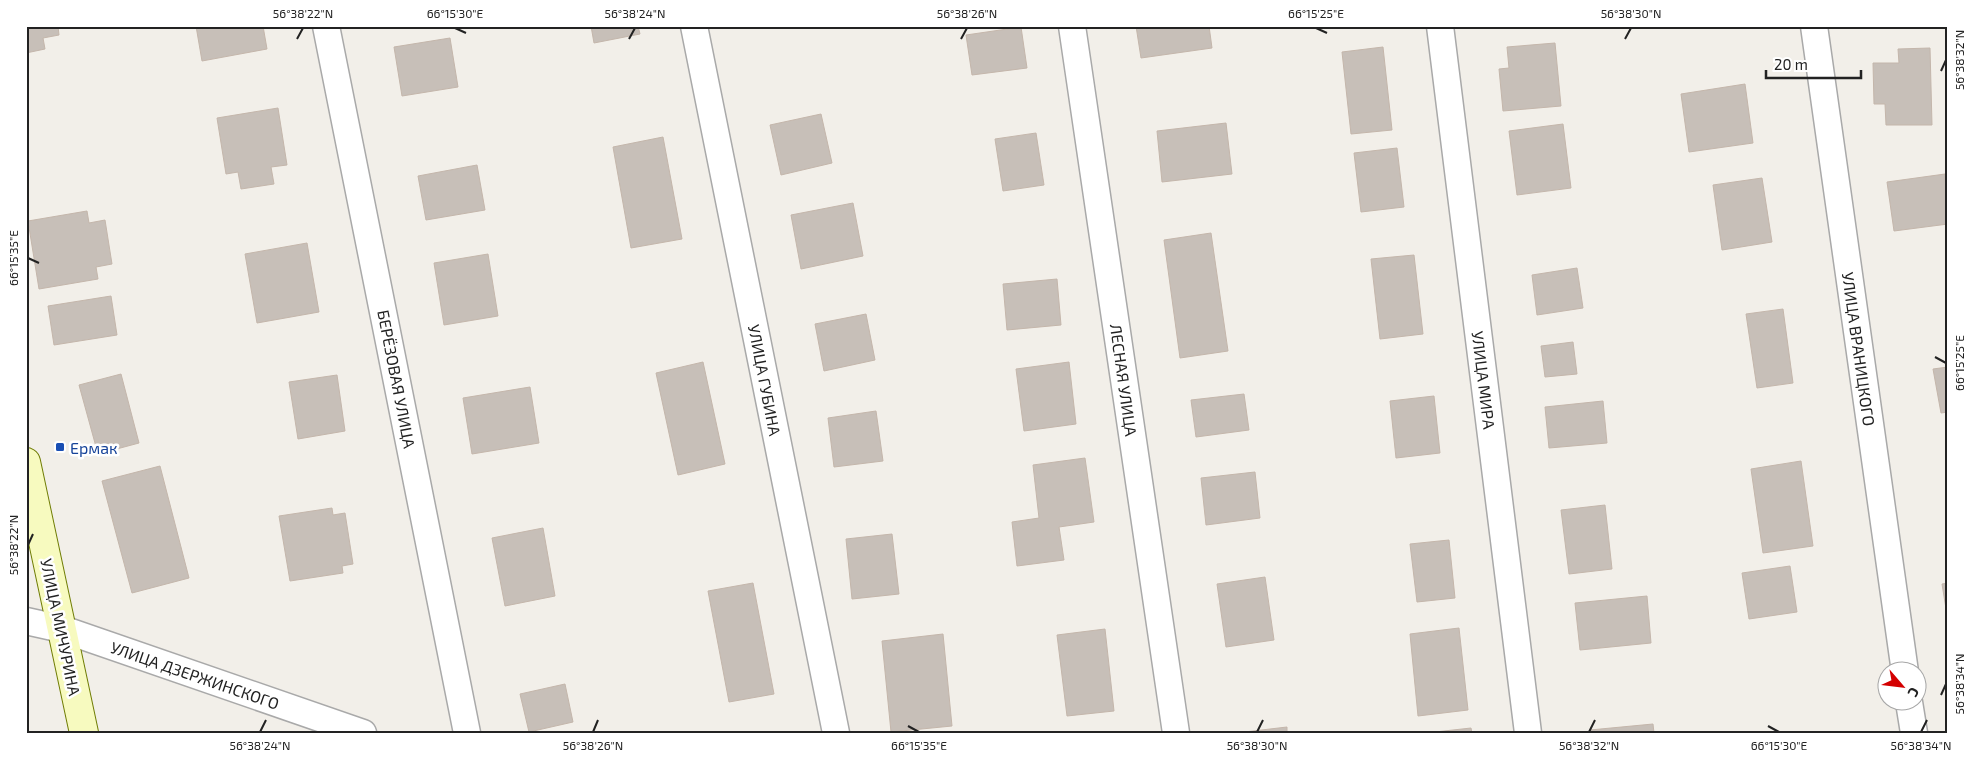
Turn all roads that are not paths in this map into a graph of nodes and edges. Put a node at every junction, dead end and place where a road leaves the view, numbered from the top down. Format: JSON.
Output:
{"nodes":[{"id":1,"x":326,"y":26,"type":"edge"},
{"id":2,"x":694,"y":26,"type":"edge"},
{"id":3,"x":1072,"y":26,"type":"edge"},
{"id":4,"x":1440,"y":26,"type":"edge"},
{"id":5,"x":1814,"y":26,"type":"edge"},
{"id":6,"x":26,"y":462,"type":"edge"},
{"id":7,"x":26,"y":621,"type":"edge"},
{"id":8,"x":62,"y":629,"type":"junction"},
{"id":9,"x":1904,"y":662,"type":"edge"},
{"id":10,"x":1911,"y":712,"type":"edge"},
{"id":11,"x":84,"y":733,"type":"edge"},
{"id":12,"x":363,"y":733,"type":"edge"},
{"id":13,"x":467,"y":733,"type":"edge"},
{"id":14,"x":836,"y":733,"type":"edge"},
{"id":15,"x":1176,"y":733,"type":"edge"},
{"id":16,"x":1528,"y":733,"type":"edge"},
{"id":17,"x":1914,"y":733,"type":"edge"}],
"edges":[{"from":1,"to":13,"type":"street","name":"БЕРЁЗОВАЯ УЛИЦА"},
{"from":2,"to":14,"type":"street","name":"УЛИЦА ГУБИНА"},
{"from":3,"to":15,"type":"street","name":"ЛЕСНАЯ УЛИЦА"},
{"from":4,"to":16,"type":"street","name":"УЛИЦА МИРА"},
{"from":5,"to":9,"type":"street","name":"УЛИЦА ВРАНИЦКОГО"},
{"from":6,"to":8,"type":"street","name":"УЛИЦА МИЧУРИНА"},
{"from":7,"to":8,"type":"street","name":"УЛИЦА ДЗЕРЖИНСКОГО"},
{"from":8,"to":11,"type":"street","name":"УЛИЦА МИЧУРИНА"},
{"from":8,"to":12,"type":"street","name":"УЛИЦА ДЗЕРЖИНСКОГО"},
{"from":10,"to":17,"type":"street"}]}
